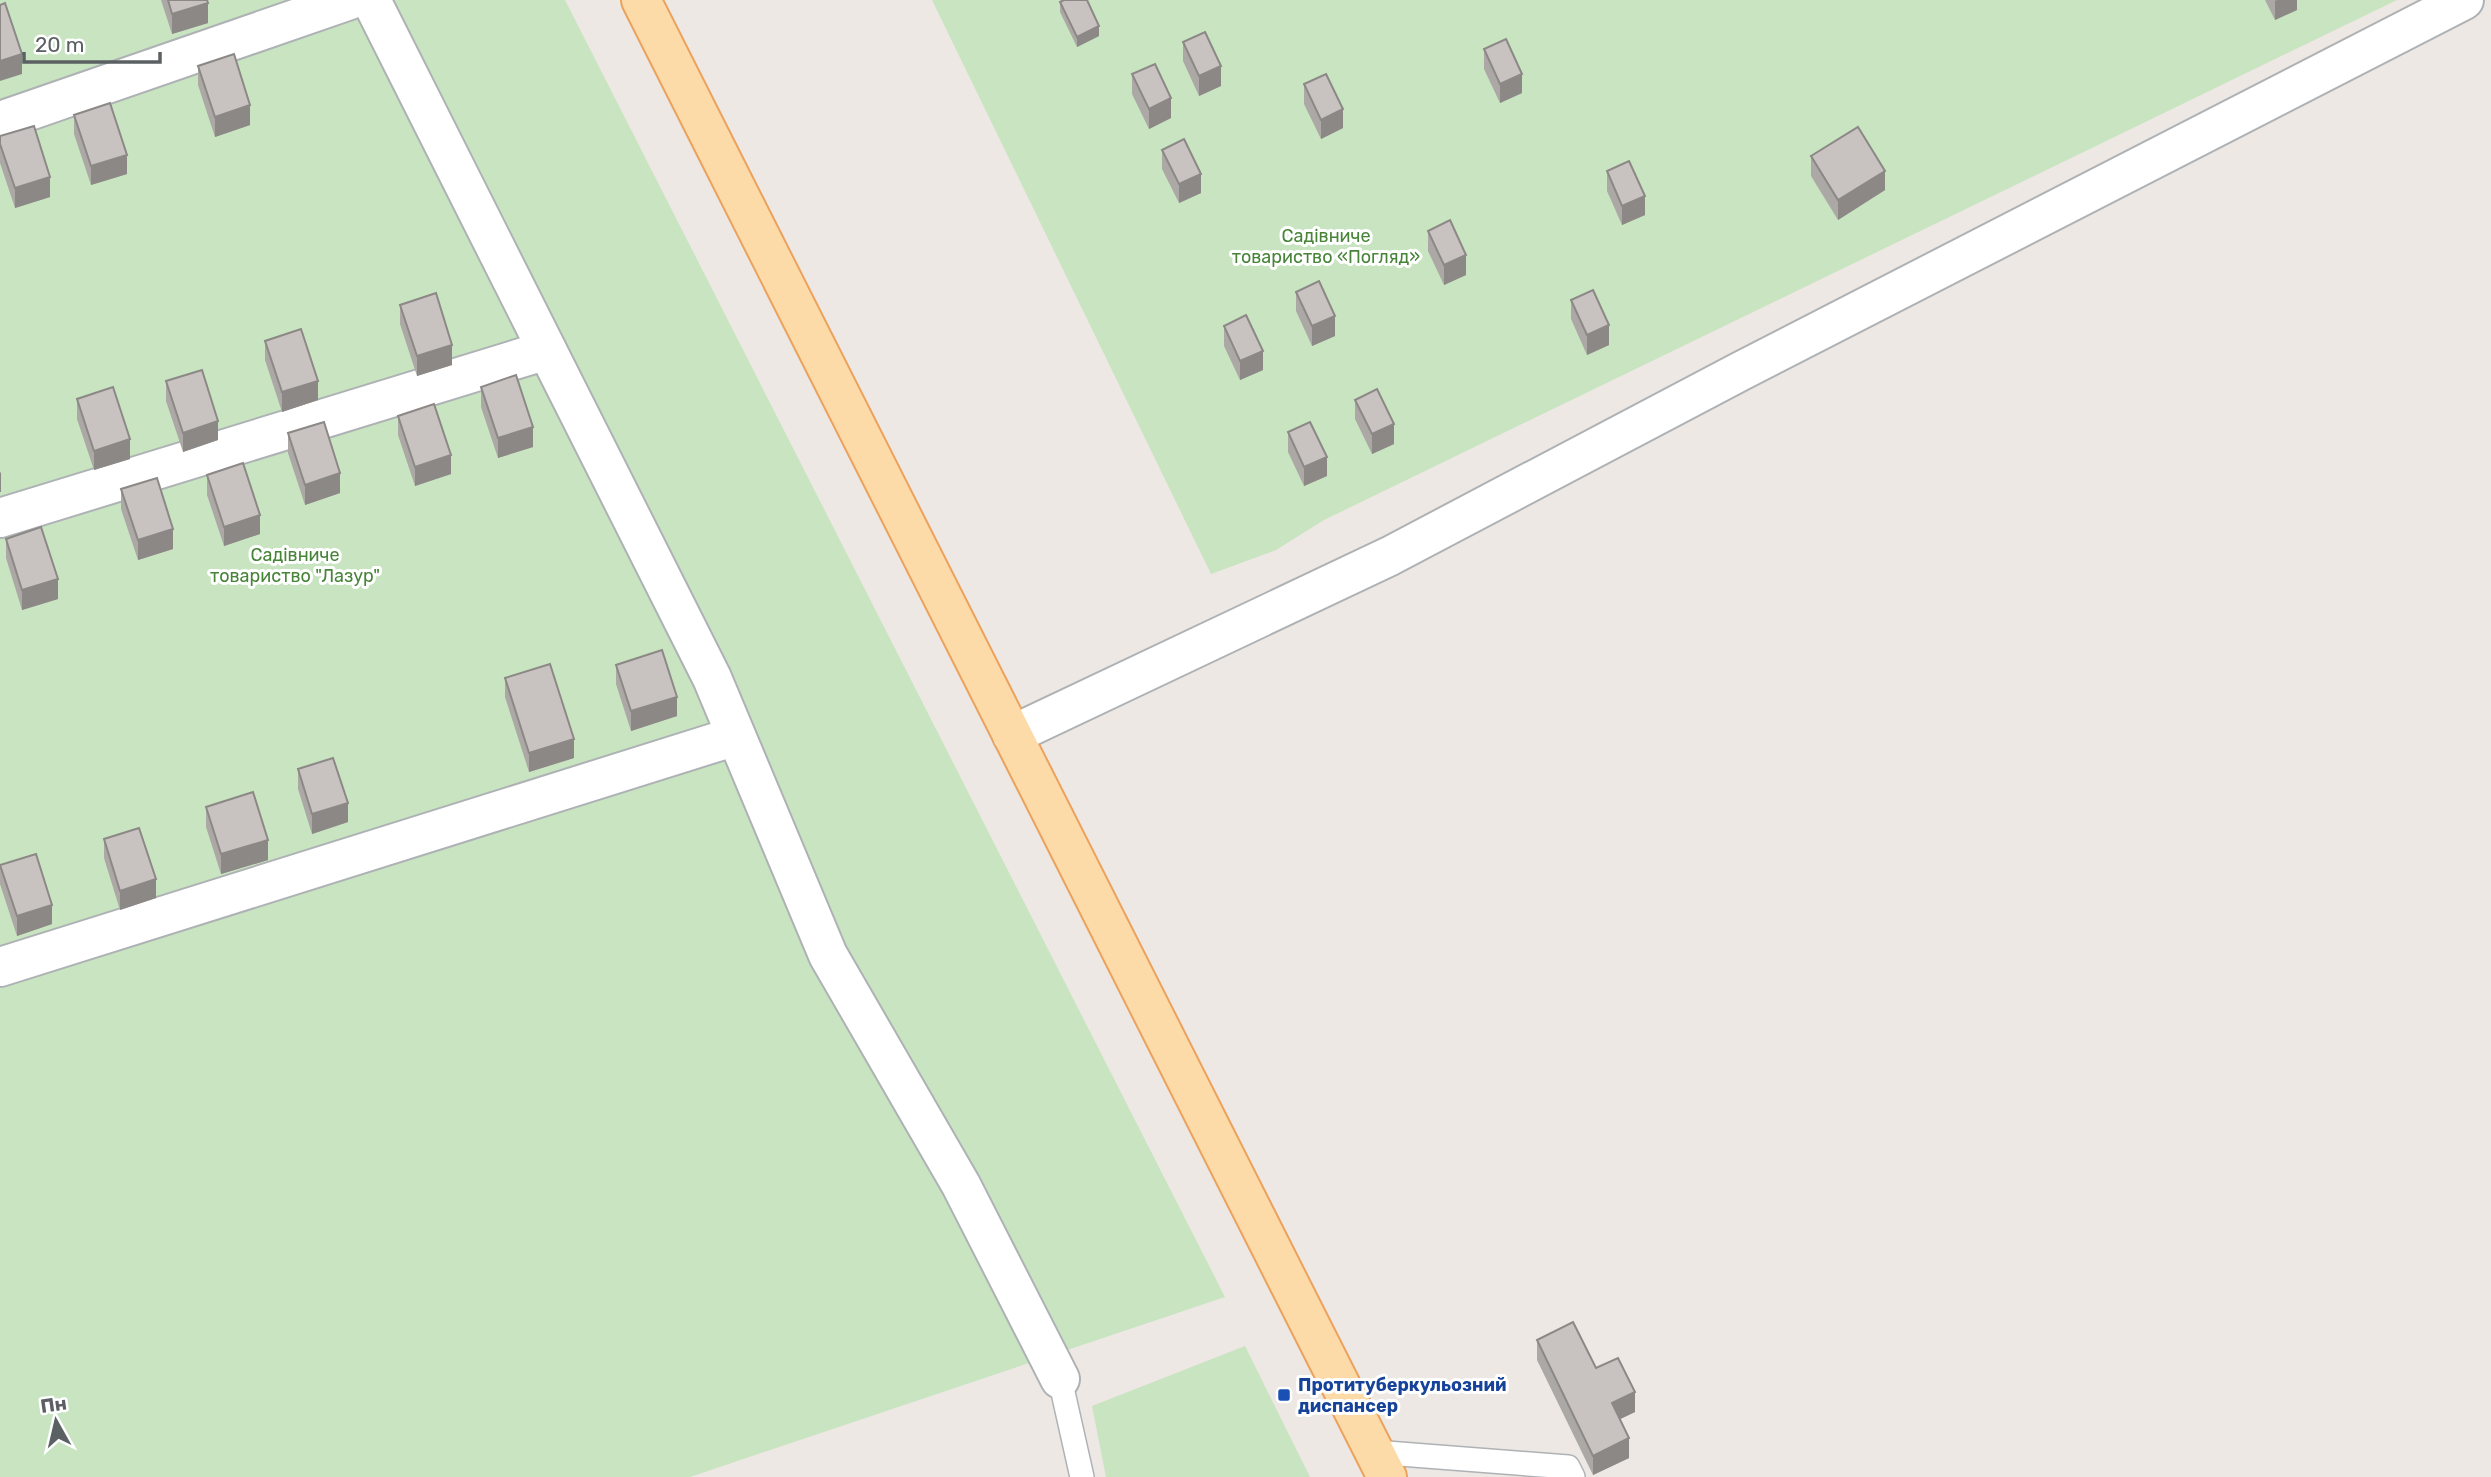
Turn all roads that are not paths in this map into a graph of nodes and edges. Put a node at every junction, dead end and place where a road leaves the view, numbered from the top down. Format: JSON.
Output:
{"nodes":[{"id":1,"x":350,"y":0,"type":"edge"},
{"id":2,"x":371,"y":0,"type":"edge"},
{"id":3,"x":641,"y":0,"type":"edge"},
{"id":4,"x":2464,"y":0,"type":"edge"},
{"id":5,"x":0,"y":121,"type":"edge"},
{"id":6,"x":547,"y":351,"type":"junction"},
{"id":7,"x":0,"y":518,"type":"edge"},
{"id":8,"x":1012,"y":735,"type":"junction"},
{"id":9,"x":736,"y":736,"type":"junction"},
{"id":10,"x":0,"y":967,"type":"edge"},
{"id":11,"x":1060,"y":1379,"type":"joint"},
{"id":12,"x":1380,"y":1464,"type":"edge"},
{"id":13,"x":1082,"y":1477,"type":"edge"},
{"id":14,"x":1573,"y":1477,"type":"edge"}],
"edges":[{"from":1,"to":5,"type":"street"},
{"from":2,"to":6,"type":"street"},
{"from":3,"to":8,"type":"main road"},
{"from":4,"to":8,"type":"street"},
{"from":6,"to":7,"type":"street"},
{"from":6,"to":9,"type":"street"},
{"from":8,"to":12,"type":"main road"},
{"from":9,"to":10,"type":"street"},
{"from":9,"to":11,"type":"street"},
{"from":11,"to":13,"type":"lane"},
{"from":12,"to":14,"type":"lane"}]}
